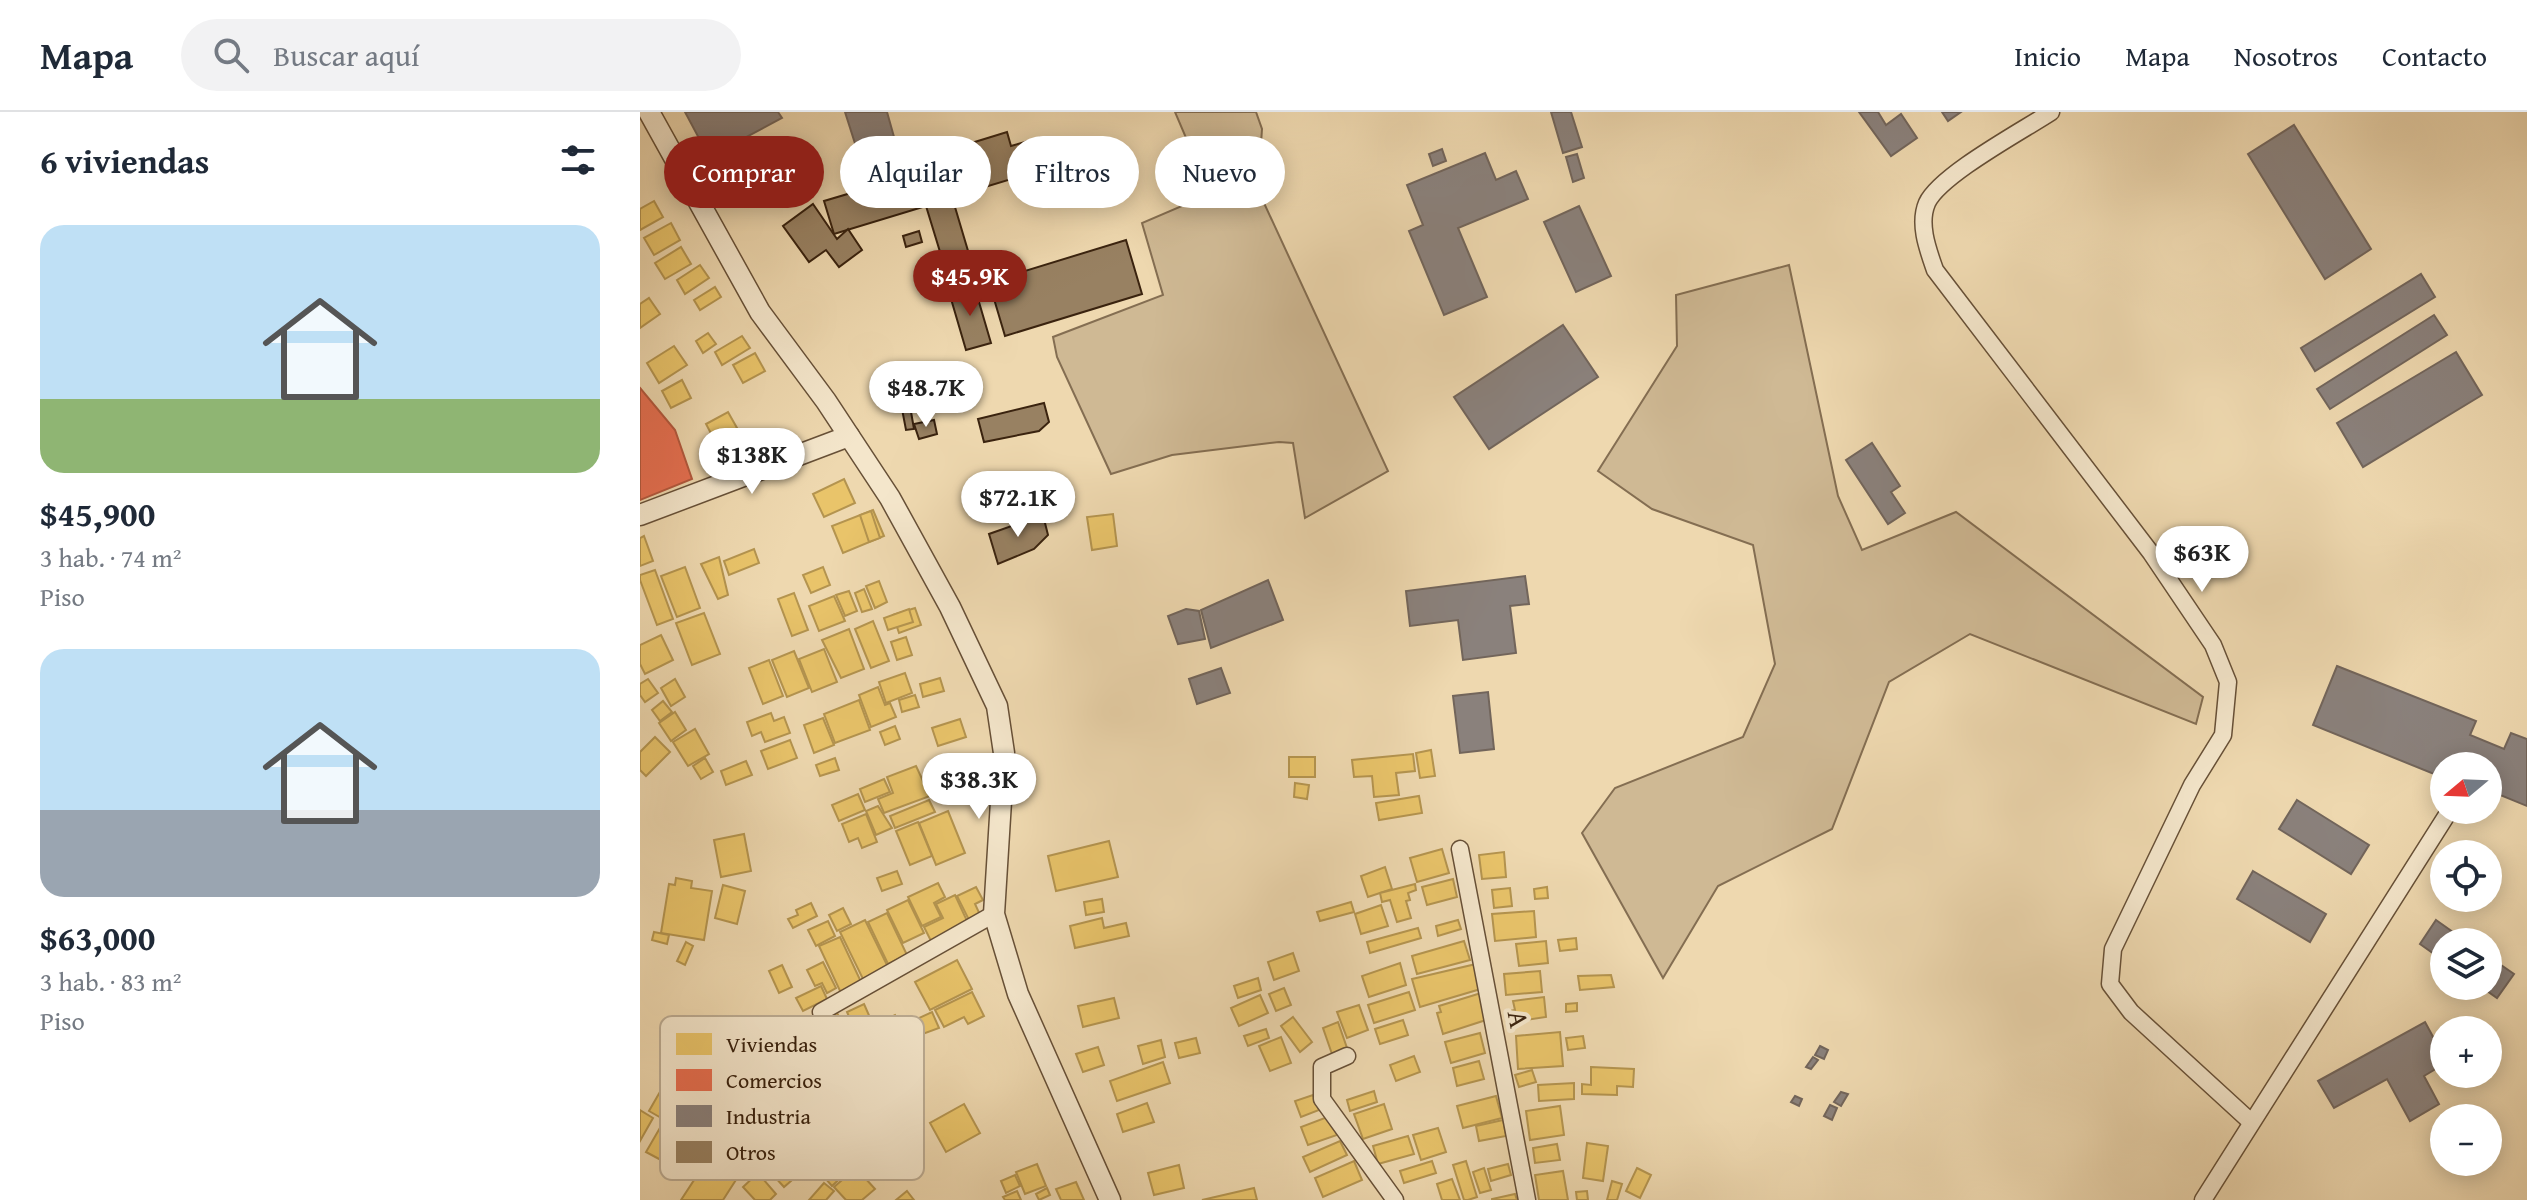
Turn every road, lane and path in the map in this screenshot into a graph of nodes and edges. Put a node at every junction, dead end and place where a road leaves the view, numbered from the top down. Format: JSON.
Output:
{"nodes":[{"id":1,"x":649,"y":112,"type":"edge"},
{"id":2,"x":2051,"y":112,"type":"edge"},
{"id":3,"x":849,"y":436,"type":"junction"},
{"id":4,"x":640,"y":515,"type":"edge"},
{"id":5,"x":2441,"y":824,"type":"edge"},
{"id":6,"x":1460,"y":849,"type":"dead end"},
{"id":7,"x":994,"y":914,"type":"junction"},
{"id":8,"x":821,"y":1012,"type":"dead end"},
{"id":9,"x":1347,"y":1056,"type":"dead end"},
{"id":10,"x":2251,"y":1122,"type":"junction"},
{"id":11,"x":1110,"y":1200,"type":"edge"},
{"id":12,"x":1395,"y":1200,"type":"edge"},
{"id":13,"x":1527,"y":1200,"type":"edge"},
{"id":14,"x":2203,"y":1200,"type":"edge"}],
"edges":[{"from":1,"to":3,"type":"street"},
{"from":2,"to":10,"type":"street"},
{"from":3,"to":4,"type":"street"},
{"from":3,"to":7,"type":"street"},
{"from":5,"to":10,"type":"street"},
{"from":6,"to":13,"type":"street","name":"A"},
{"from":7,"to":8,"type":"street"},
{"from":7,"to":11,"type":"street"},
{"from":9,"to":12,"type":"street"},
{"from":10,"to":14,"type":"street"}]}
